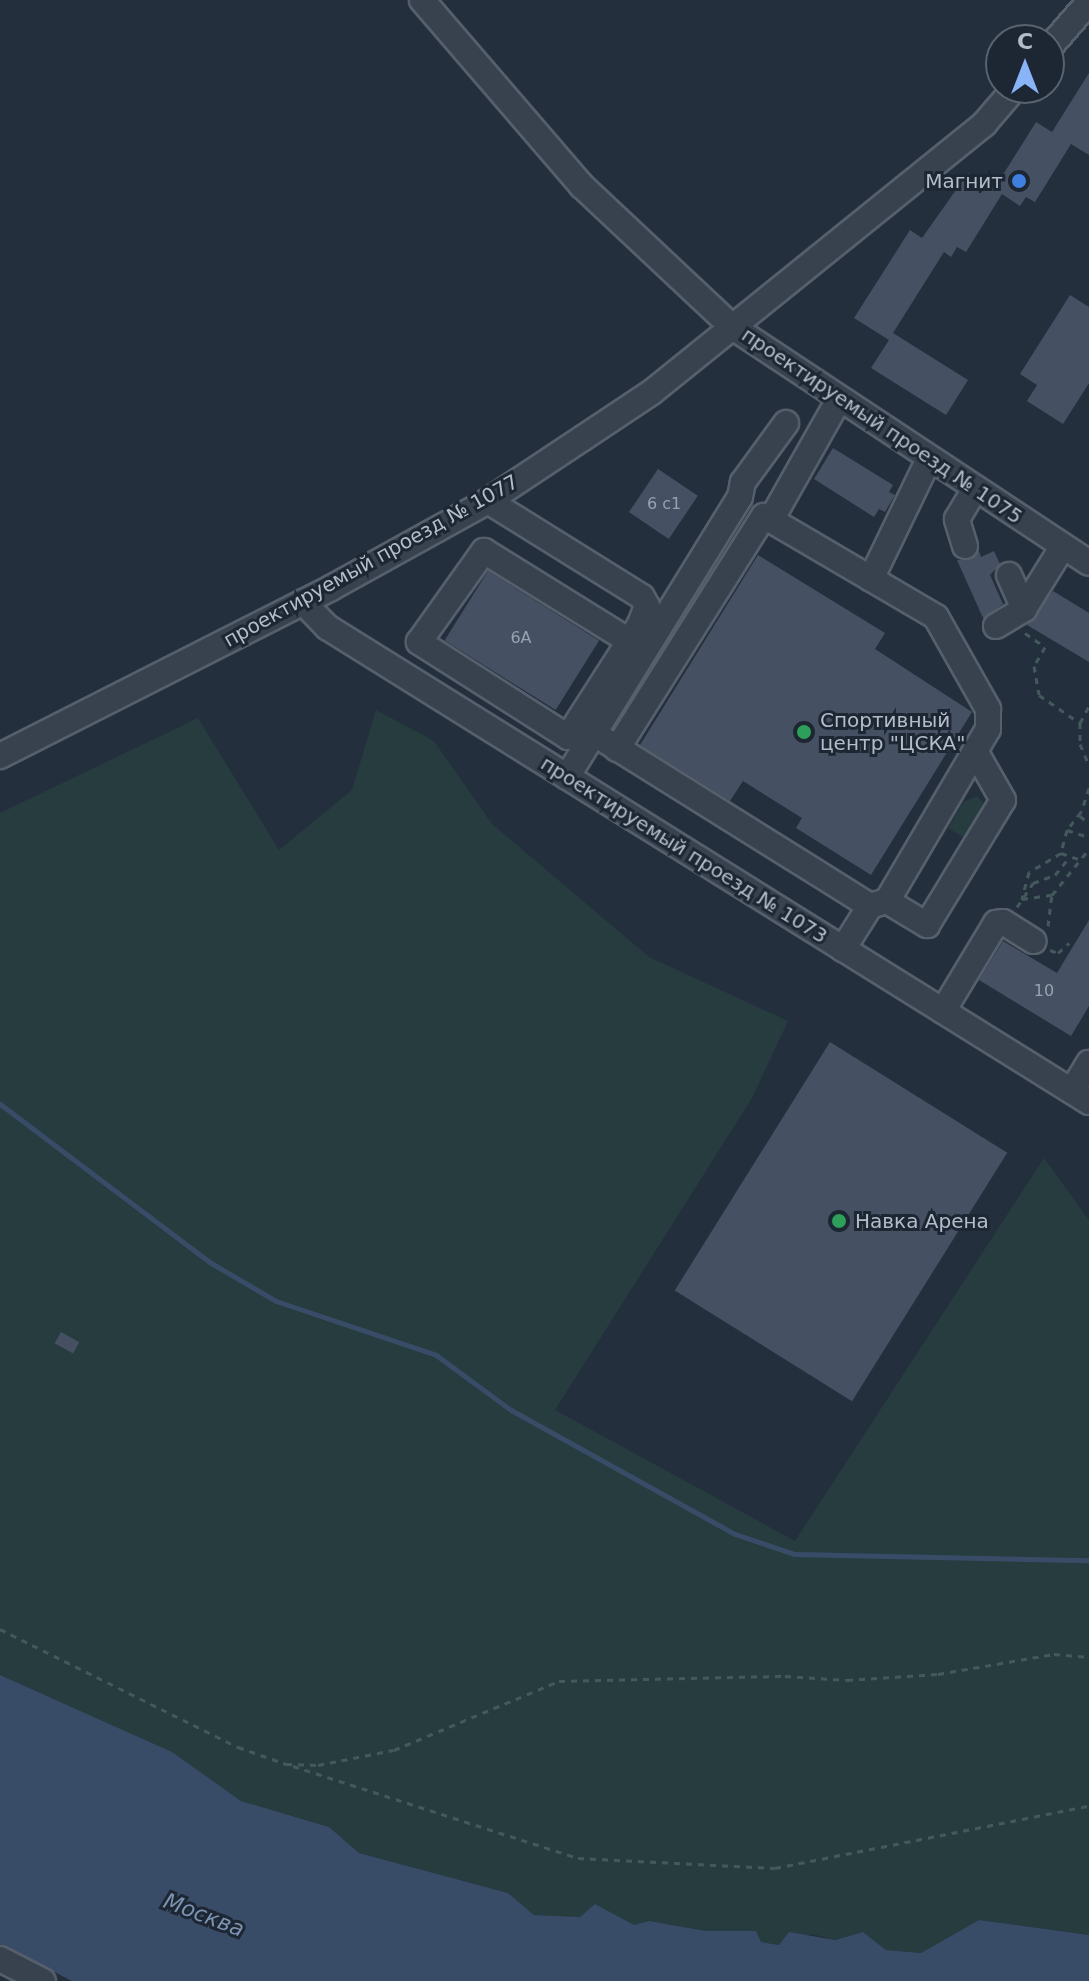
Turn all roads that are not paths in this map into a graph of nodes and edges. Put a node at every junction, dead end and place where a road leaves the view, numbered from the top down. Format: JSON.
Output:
{"nodes":[{"id":1,"x":422,"y":0,"type":"edge"},
{"id":2,"x":1089,"y":2,"type":"edge"},
{"id":3,"x":1065,"y":30,"type":"edge"},
{"id":4,"x":1001,"y":104,"type":"edge"},
{"id":5,"x":731,"y":326,"type":"junction"},
{"id":6,"x":838,"y":401,"type":"junction"},
{"id":7,"x":786,"y":423,"type":"dead end"},
{"id":8,"x":929,"y":459,"type":"junction"},
{"id":9,"x":975,"y":489,"type":"junction"},
{"id":10,"x":488,"y":501,"type":"junction"},
{"id":11,"x":771,"y":520,"type":"junction"},
{"id":12,"x":965,"y":546,"type":"dead end"},
{"id":13,"x":1063,"y":546,"type":"junction"},
{"id":14,"x":1089,"y":563,"type":"edge"},
{"id":15,"x":1009,"y":575,"type":"dead end"},
{"id":16,"x":871,"y":579,"type":"junction"},
{"id":17,"x":303,"y":602,"type":"junction"},
{"id":18,"x":1021,"y":612,"type":"junction"},
{"id":19,"x":996,"y":626,"type":"dead end"},
{"id":20,"x":629,"y":641,"type":"junction"},
{"id":21,"x":617,"y":749,"type":"junction"},
{"id":22,"x":975,"y":751,"type":"junction"},
{"id":23,"x":0,"y":756,"type":"edge"},
{"id":24,"x":573,"y":780,"type":"junction"},
{"id":25,"x":878,"y":904,"type":"junction"},
{"id":26,"x":1040,"y":945,"type":"road end"},
{"id":27,"x":843,"y":949,"type":"junction"},
{"id":28,"x":943,"y":1011,"type":"junction"},
{"id":29,"x":1089,"y":1063,"type":"edge"},
{"id":30,"x":1080,"y":1096,"type":"edge"},
{"id":31,"x":0,"y":1959,"type":"edge"},
{"id":32,"x":43,"y":1981,"type":"edge"}],
"edges":[{"from":1,"to":5,"type":"street","name":"проектируемый проезд № 1075"},
{"from":2,"to":3,"type":"street"},
{"from":4,"to":5,"type":"street","name":"проектируемый проезд № 1077"},
{"from":5,"to":6,"type":"street","name":"проектируемый проезд № 1075"},
{"from":5,"to":10,"type":"street","name":"проектируемый проезд № 1077"},
{"from":6,"to":8,"type":"street","name":"проектируемый проезд № 1075"},
{"from":6,"to":11,"type":"street"},
{"from":7,"to":24,"type":"street"},
{"from":8,"to":9,"type":"street","name":"проектируемый проезд № 1075"},
{"from":8,"to":16,"type":"street"},
{"from":9,"to":12,"type":"street"},
{"from":9,"to":13,"type":"street","name":"проектируемый проезд № 1075"},
{"from":10,"to":17,"type":"street","name":"проектируемый проезд № 1077"},
{"from":10,"to":20,"type":"street"},
{"from":11,"to":16,"type":"street"},
{"from":11,"to":21,"type":"street"},
{"from":13,"to":14,"type":"street","name":"проектируемый проезд № 1075"},
{"from":13,"to":18,"type":"street"},
{"from":15,"to":18,"type":"street"},
{"from":16,"to":22,"type":"street"},
{"from":17,"to":23,"type":"street","name":"проектируемый проезд № 1077"},
{"from":17,"to":24,"type":"street","name":"проектируемый проезд № 1073"},
{"from":18,"to":19,"type":"street"},
{"from":20,"to":20,"type":"street"},
{"from":21,"to":24,"type":"street"},
{"from":21,"to":25,"type":"street"},
{"from":22,"to":25,"type":"street"},
{"from":22,"to":25,"type":"street"},
{"from":24,"to":27,"type":"street","name":"проектируемый проезд № 1073"},
{"from":25,"to":27,"type":"street"},
{"from":26,"to":28,"type":"street"},
{"from":27,"to":28,"type":"street","name":"проектируемый проезд № 1073"},
{"from":28,"to":30,"type":"street","name":"проектируемый проезд № 1073"},
{"from":29,"to":30,"type":"street"},
{"from":31,"to":32,"type":"street"}]}
